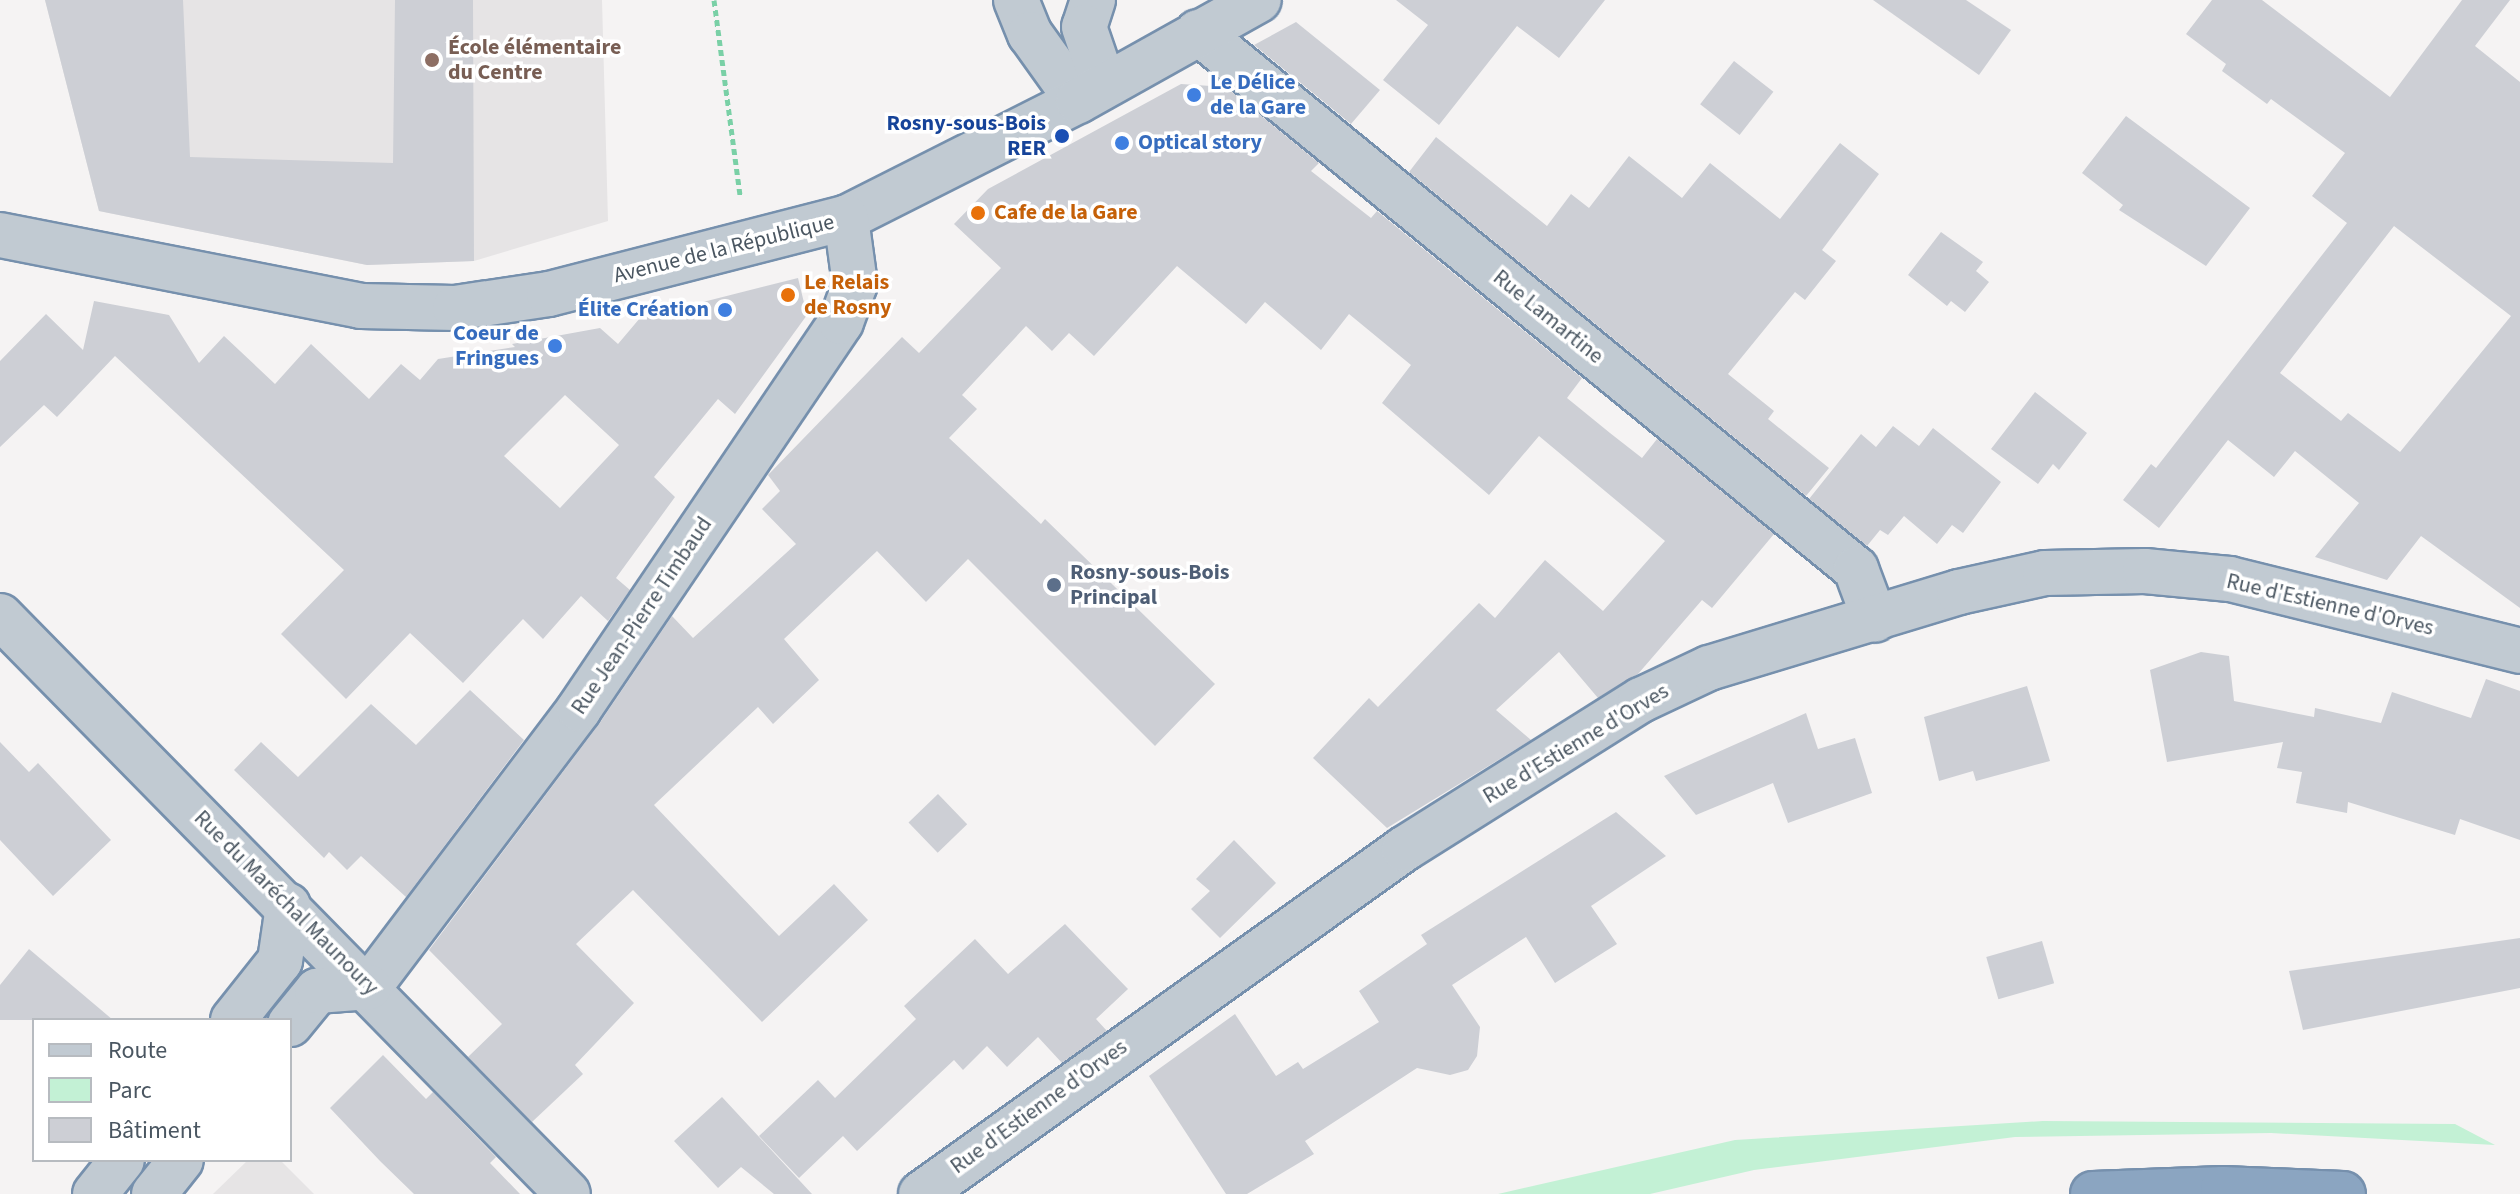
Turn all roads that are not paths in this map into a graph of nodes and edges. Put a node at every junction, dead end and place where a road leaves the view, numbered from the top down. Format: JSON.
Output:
{"nodes":[{"id":1,"x":1016,"y":0,"type":"edge"},
{"id":2,"x":1093,"y":0,"type":"edge"},
{"id":3,"x":1259,"y":0,"type":"edge"},
{"id":4,"x":1198,"y":32,"type":"junction"},
{"id":5,"x":1091,"y":93,"type":"junction"},
{"id":6,"x":846,"y":218,"type":"junction"},
{"id":7,"x":0,"y":235,"type":"edge"},
{"id":8,"x":0,"y":616,"type":"edge"},
{"id":9,"x":1875,"y":620,"type":"junction"},
{"id":10,"x":2520,"y":651,"type":"edge"},
{"id":11,"x":288,"y":906,"type":"junction"},
{"id":12,"x":369,"y":987,"type":"junction"},
{"id":13,"x":235,"y":1018,"type":"edge"},
{"id":14,"x":292,"y":1022,"type":"edge"},
{"id":15,"x":120,"y":1162,"type":"edge"},
{"id":16,"x":179,"y":1162,"type":"edge"},
{"id":17,"x":95,"y":1194,"type":"edge"},
{"id":18,"x":154,"y":1194,"type":"edge"},
{"id":19,"x":568,"y":1194,"type":"edge"},
{"id":20,"x":921,"y":1194,"type":"edge"},
{"id":21,"x":2093,"y":1194,"type":"edge"},
{"id":22,"x":2343,"y":1194,"type":"edge"}],
"edges":[{"from":1,"to":5,"type":"street"},
{"from":2,"to":5,"type":"street"},
{"from":3,"to":4,"type":"street","name":"Avenue de la République"},
{"from":4,"to":5,"type":"street","name":"Avenue de la République"},
{"from":4,"to":9,"type":"street","name":"Rue Lamartine"},
{"from":5,"to":6,"type":"street","name":"Avenue de la République"},
{"from":6,"to":7,"type":"street","name":"Avenue de la République"},
{"from":6,"to":12,"type":"street","name":"Rue Jean-Pierre Timbaud"},
{"from":8,"to":11,"type":"street","name":"Rue du Maréchal Maunoury"},
{"from":9,"to":10,"type":"street","name":"Rue d'Estienne d'Orves"},
{"from":9,"to":20,"type":"street","name":"Rue d'Estienne d'Orves"},
{"from":11,"to":12,"type":"street","name":"Rue du Maréchal Maunoury"},
{"from":11,"to":13,"type":"street"},
{"from":12,"to":14,"type":"street"},
{"from":12,"to":19,"type":"street","name":"Rue du Maréchal Maunoury"},
{"from":15,"to":17,"type":"street"},
{"from":16,"to":18,"type":"street"},
{"from":21,"to":22,"type":"highway"}]}
